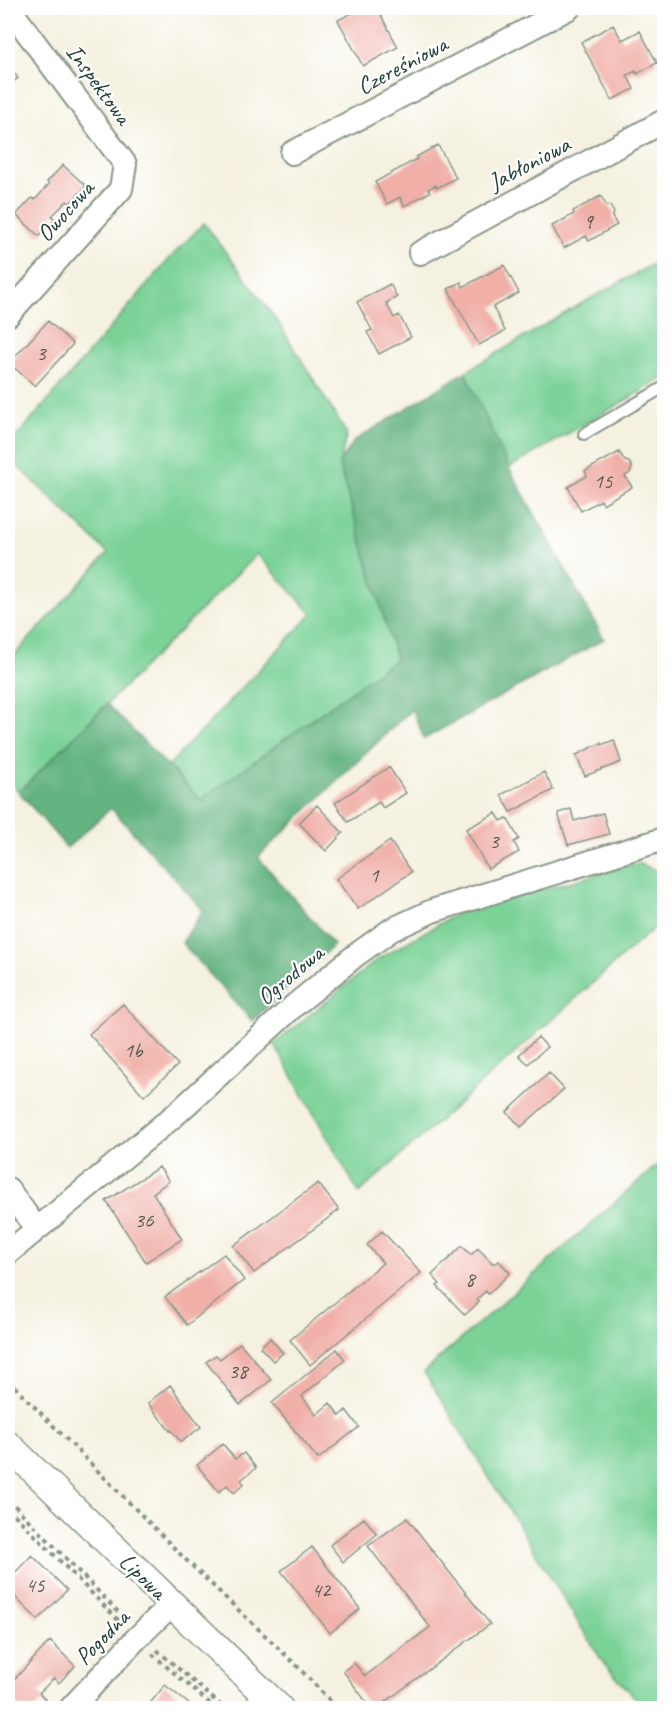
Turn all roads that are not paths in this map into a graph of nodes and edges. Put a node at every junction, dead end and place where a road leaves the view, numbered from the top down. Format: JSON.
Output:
{"nodes":[{"id":1,"x":9,"y":8,"type":"edge"},
{"id":2,"x":569,"y":8,"type":"edge"},
{"id":3,"x":664,"y":121,"type":"edge"},
{"id":4,"x":292,"y":153,"type":"dead end"},
{"id":5,"x":125,"y":165,"type":"joint"},
{"id":6,"x":420,"y":253,"type":"dead end"},
{"id":7,"x":8,"y":315,"type":"edge"},
{"id":8,"x":664,"y":387,"type":"edge"},
{"id":9,"x":584,"y":434,"type":"dead end"},
{"id":10,"x":664,"y":839,"type":"edge"},
{"id":11,"x":8,"y":1189,"type":"edge"},
{"id":12,"x":36,"y":1228,"type":"junction"},
{"id":13,"x":8,"y":1253,"type":"edge"},
{"id":14,"x":8,"y":1444,"type":"edge"},
{"id":15,"x":172,"y":1604,"type":"junction"},
{"id":16,"x":71,"y":1708,"type":"edge"},
{"id":17,"x":279,"y":1708,"type":"edge"}],
"edges":[{"from":1,"to":5,"type":"street","name":"Inspektowa"},
{"from":2,"to":4,"type":"street","name":"Czereśniowa"},
{"from":3,"to":6,"type":"street","name":"Jabłoniowa"},
{"from":5,"to":7,"type":"street","name":"Owocowa"},
{"from":8,"to":9,"type":"lane"},
{"from":10,"to":12,"type":"street","name":"Ogrodowa"},
{"from":11,"to":12,"type":"street"},
{"from":12,"to":13,"type":"street","name":"Ogrodowa"},
{"from":14,"to":15,"type":"street","name":"Lipowa"},
{"from":15,"to":16,"type":"street","name":"Pogodna"},
{"from":15,"to":17,"type":"street","name":"Lipowa"}]}
